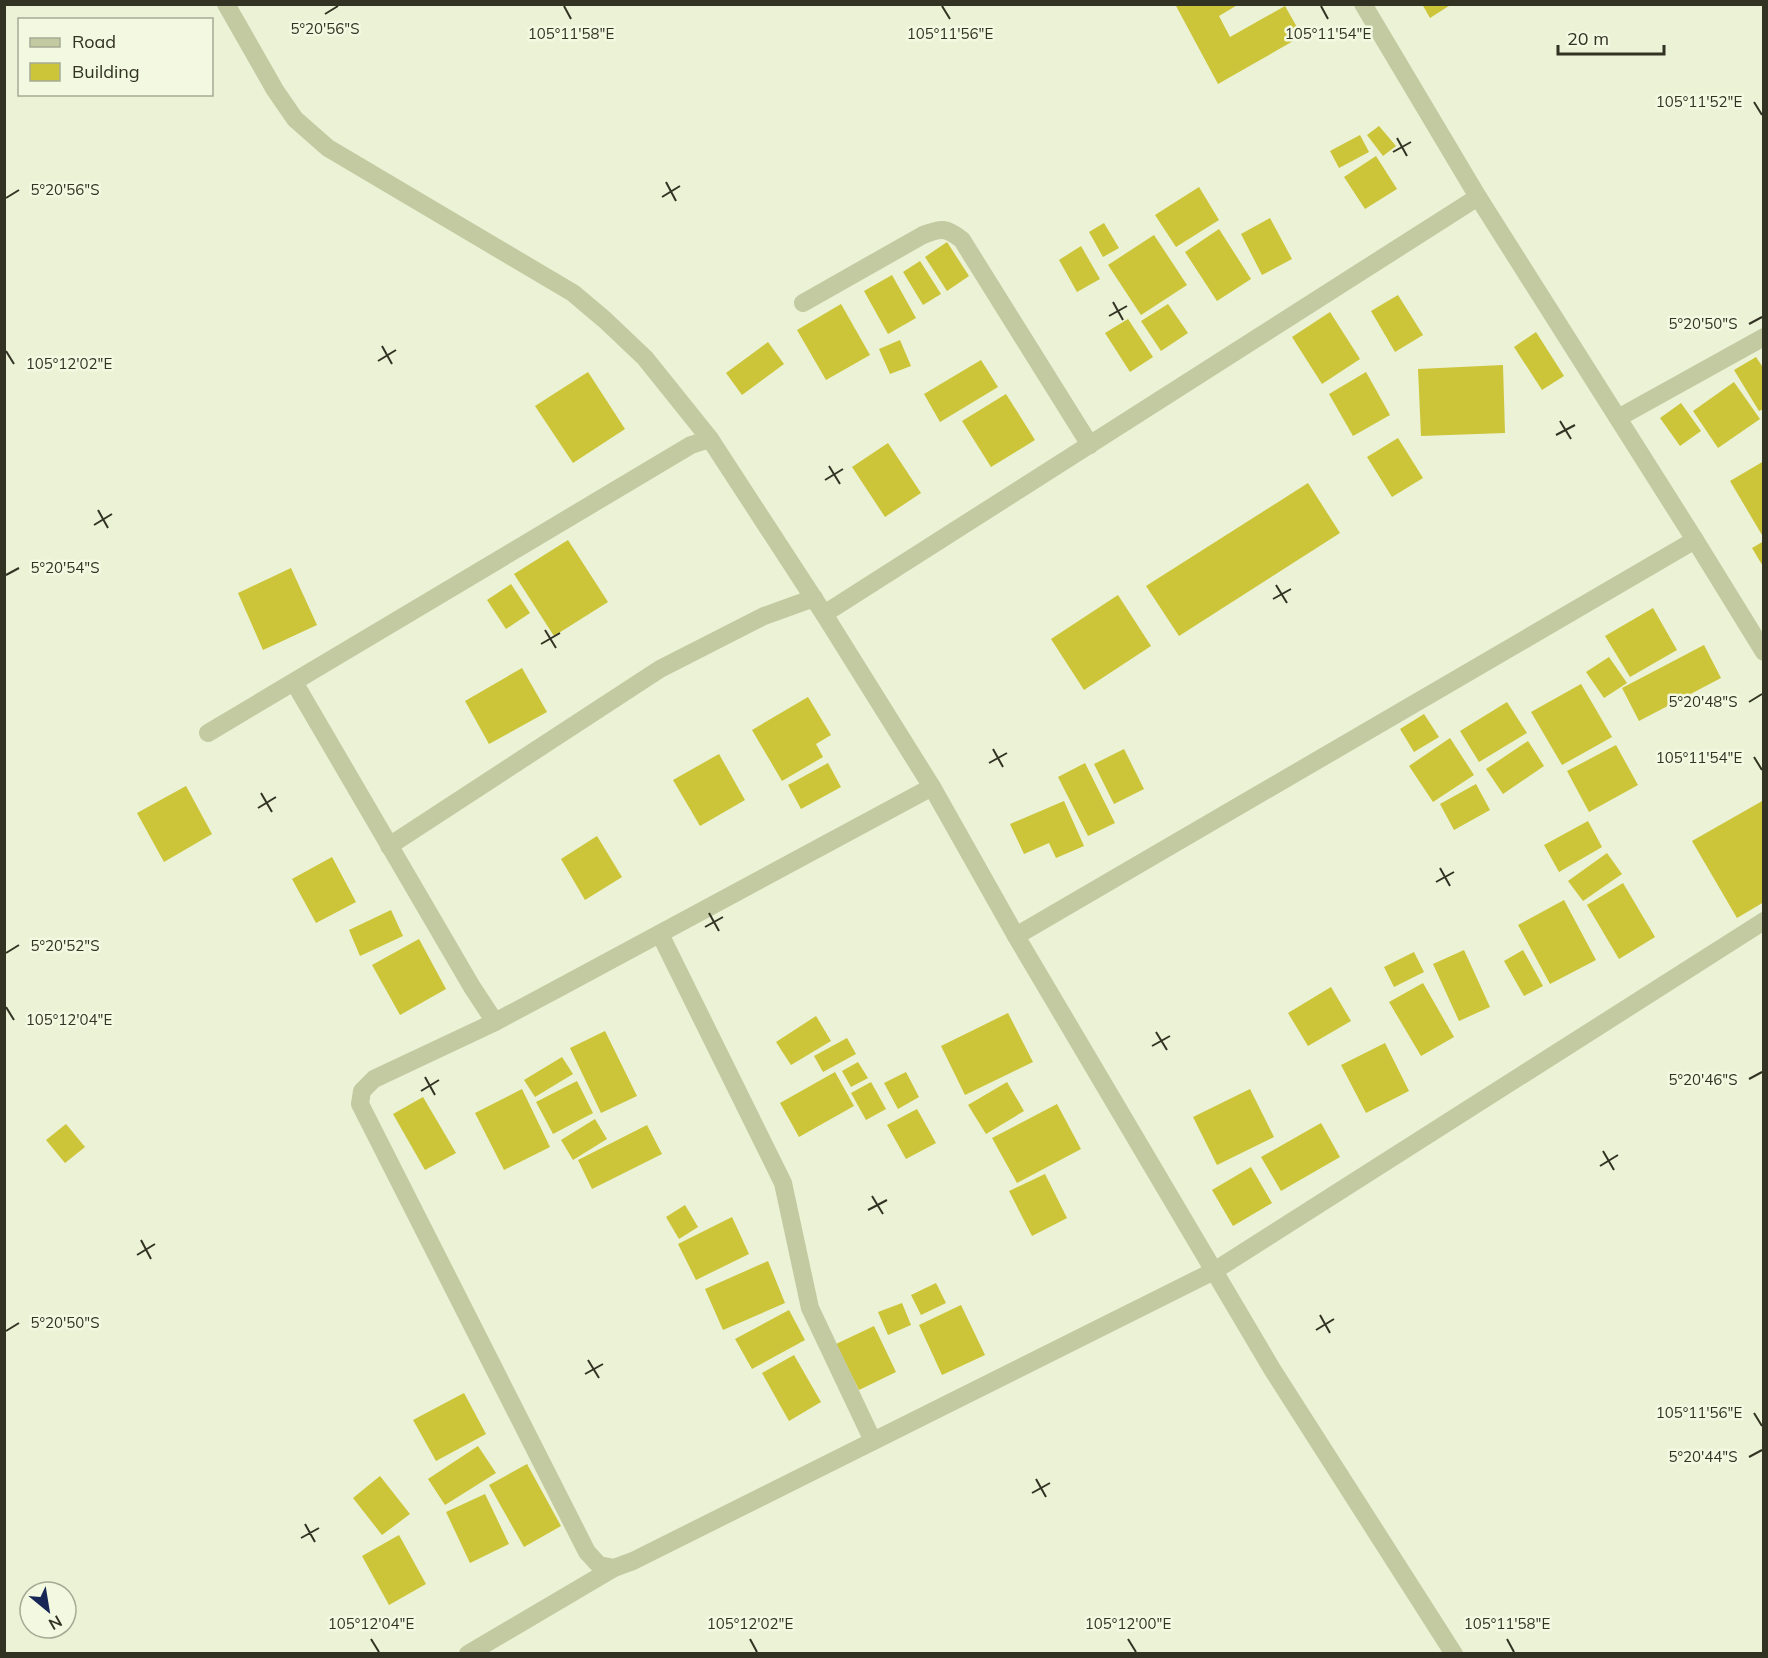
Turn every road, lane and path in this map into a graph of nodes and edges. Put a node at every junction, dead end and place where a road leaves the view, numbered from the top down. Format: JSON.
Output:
{"nodes":[{"id":1,"x":226,"y":4,"type":"edge"},
{"id":2,"x":1363,"y":4,"type":"edge"},
{"id":3,"x":1478,"y":197,"type":"junction"},
{"id":4,"x":803,"y":303,"type":"dead end"},
{"id":5,"x":1764,"y":337,"type":"edge"},
{"id":6,"x":1618,"y":418,"type":"junction"},
{"id":7,"x":710,"y":439,"type":"junction"},
{"id":8,"x":1090,"y":445,"type":"junction"},
{"id":9,"x":1695,"y":540,"type":"junction"},
{"id":10,"x":814,"y":598,"type":"junction"},
{"id":11,"x":824,"y":614,"type":"junction"},
{"id":12,"x":1764,"y":652,"type":"edge"},
{"id":13,"x":294,"y":682,"type":"junction"},
{"id":14,"x":208,"y":734,"type":"dead end"},
{"id":15,"x":932,"y":787,"type":"junction"},
{"id":16,"x":389,"y":846,"type":"junction"},
{"id":17,"x":1764,"y":921,"type":"edge"},
{"id":18,"x":660,"y":934,"type":"junction"},
{"id":19,"x":1016,"y":936,"type":"junction"},
{"id":20,"x":495,"y":1022,"type":"junction"},
{"id":21,"x":1214,"y":1271,"type":"junction"},
{"id":22,"x":873,"y":1441,"type":"junction"},
{"id":23,"x":614,"y":1568,"type":"junction"},
{"id":24,"x":468,"y":1653,"type":"edge"},
{"id":25,"x":1454,"y":1653,"type":"edge"}],
"edges":[{"from":1,"to":7,"type":"street"},
{"from":2,"to":3,"type":"street"},
{"from":3,"to":6,"type":"street"},
{"from":3,"to":8,"type":"street"},
{"from":4,"to":8,"type":"street"},
{"from":5,"to":6,"type":"street"},
{"from":6,"to":9,"type":"street"},
{"from":7,"to":10,"type":"street"},
{"from":7,"to":13,"type":"street"},
{"from":8,"to":11,"type":"street"},
{"from":9,"to":12,"type":"street"},
{"from":9,"to":19,"type":"street"},
{"from":10,"to":11,"type":"street"},
{"from":10,"to":16,"type":"street"},
{"from":11,"to":15,"type":"street"},
{"from":13,"to":14,"type":"street"},
{"from":13,"to":16,"type":"street"},
{"from":15,"to":18,"type":"street"},
{"from":15,"to":19,"type":"street"},
{"from":16,"to":20,"type":"street"},
{"from":17,"to":21,"type":"street"},
{"from":18,"to":20,"type":"street"},
{"from":18,"to":22,"type":"street"},
{"from":19,"to":21,"type":"street"},
{"from":20,"to":23,"type":"street"},
{"from":21,"to":22,"type":"street"},
{"from":21,"to":25,"type":"street"},
{"from":22,"to":23,"type":"street"},
{"from":23,"to":24,"type":"street"}]}
